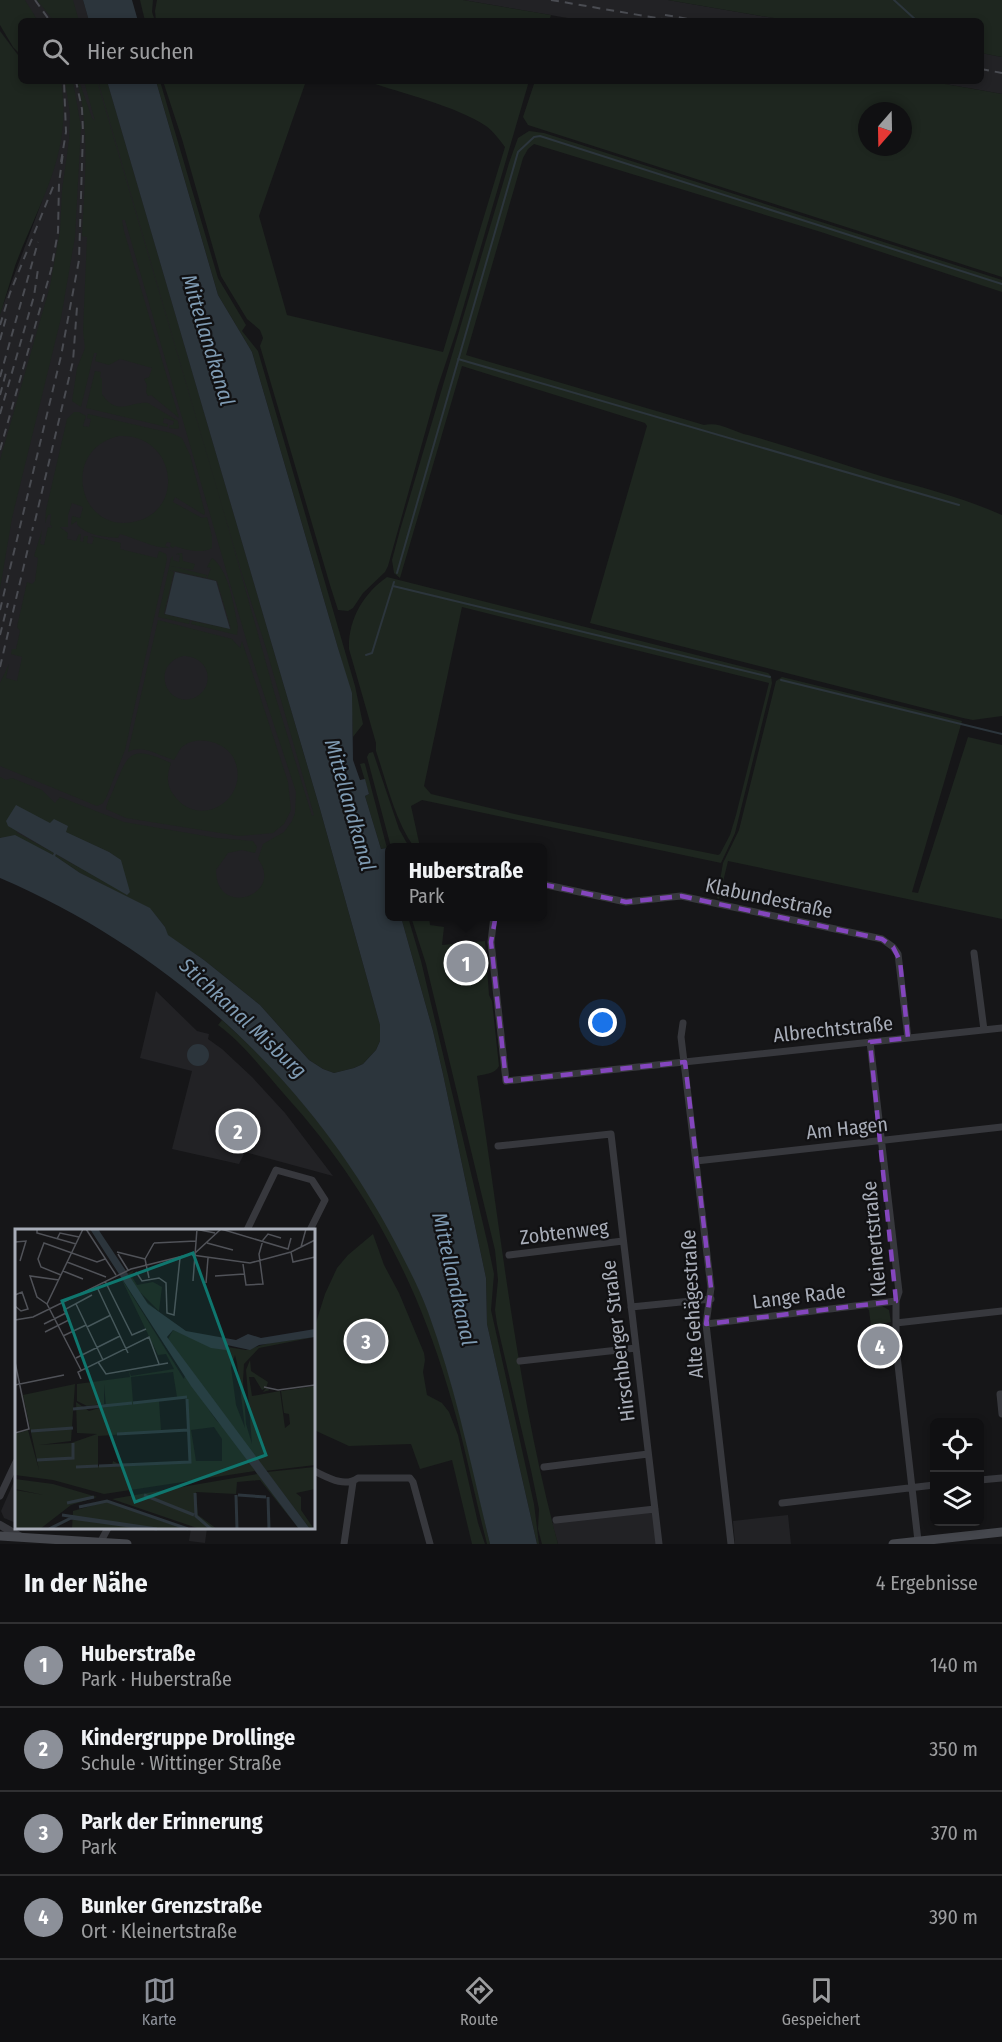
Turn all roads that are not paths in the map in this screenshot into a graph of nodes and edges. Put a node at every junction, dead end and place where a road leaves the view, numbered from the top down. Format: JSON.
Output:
{"nodes":[{"id":1,"x":547,"y":885,"type":"edge"},
{"id":2,"x":493,"y":921,"type":"edge"},
{"id":3,"x":974,"y":953,"type":"dead end"},
{"id":4,"x":682,"y":1023,"type":"dead end"},
{"id":5,"x":1002,"y":1028,"type":"edge"},
{"id":6,"x":984,"y":1030,"type":"junction"},
{"id":7,"x":908,"y":1038,"type":"junction"},
{"id":8,"x":870,"y":1042,"type":"junction"},
{"id":9,"x":685,"y":1062,"type":"junction"},
{"id":10,"x":1002,"y":1127,"type":"edge"},
{"id":11,"x":881,"y":1140,"type":"junction"},
{"id":12,"x":498,"y":1146,"type":"dead end"},
{"id":13,"x":696,"y":1161,"type":"junction"},
{"id":14,"x":247,"y":1229,"type":"edge"},
{"id":15,"x":310,"y":1229,"type":"edge"},
{"id":16,"x":623,"y":1241,"type":"junction"},
{"id":17,"x":509,"y":1255,"type":"dead end"},
{"id":18,"x":711,"y":1299,"type":"junction"},
{"id":19,"x":896,"y":1301,"type":"junction"},
{"id":20,"x":631,"y":1308,"type":"junction"},
{"id":21,"x":1002,"y":1311,"type":"edge"},
{"id":22,"x":896,"y":1323,"type":"junction"},
{"id":23,"x":706,"y":1324,"type":"junction"},
{"id":24,"x":636,"y":1348,"type":"junction"},
{"id":25,"x":520,"y":1361,"type":"dead end"},
{"id":26,"x":1002,"y":1394,"type":"edge"},
{"id":27,"x":1002,"y":1414,"type":"edge"},
{"id":28,"x":648,"y":1454,"type":"junction"},
{"id":29,"x":15,"y":1464,"type":"edge"},
{"id":30,"x":544,"y":1467,"type":"dead end"},
{"id":31,"x":315,"y":1471,"type":"edge"},
{"id":32,"x":1002,"y":1478,"type":"edge"},
{"id":33,"x":984,"y":1480,"type":"edge"},
{"id":34,"x":353,"y":1482,"type":"junction"},
{"id":35,"x":930,"y":1486,"type":"edge"},
{"id":36,"x":912,"y":1488,"type":"junction"},
{"id":37,"x":0,"y":1496,"type":"edge"},
{"id":38,"x":782,"y":1503,"type":"dead end"},
{"id":39,"x":655,"y":1509,"type":"junction"},
{"id":40,"x":556,"y":1520,"type":"dead end"},
{"id":41,"x":0,"y":1525,"type":"edge"},
{"id":42,"x":107,"y":1529,"type":"edge"},
{"id":43,"x":1002,"y":1532,"type":"edge"},
{"id":44,"x":0,"y":1536,"type":"edge"},
{"id":45,"x":21,"y":1536,"type":"junction"},
{"id":46,"x":101,"y":1541,"type":"junction"},
{"id":47,"x":918,"y":1541,"type":"junction"},
{"id":48,"x":127,"y":1544,"type":"edge"},
{"id":49,"x":345,"y":1544,"type":"edge"},
{"id":50,"x":430,"y":1544,"type":"edge"},
{"id":51,"x":659,"y":1544,"type":"edge"},
{"id":52,"x":731,"y":1544,"type":"edge"},
{"id":53,"x":892,"y":1544,"type":"edge"}],
"edges":[{"from":1,"to":7,"type":"street","name":"Klabundestraße"},
{"from":2,"to":9,"type":"street","name":"Albrechtstraße"},
{"from":3,"to":6,"type":"street"},
{"from":4,"to":9,"type":"street"},
{"from":5,"to":6,"type":"street","name":"Albrechtstraße"},
{"from":6,"to":7,"type":"street","name":"Albrechtstraße"},
{"from":7,"to":8,"type":"street","name":"Albrechtstraße"},
{"from":8,"to":9,"type":"street","name":"Albrechtstraße"},
{"from":8,"to":11,"type":"street","name":"Kleinertstraße"},
{"from":9,"to":13,"type":"street","name":"Alte Gehägestraße"},
{"from":10,"to":11,"type":"street","name":"Am Hagen"},
{"from":11,"to":13,"type":"street","name":"Am Hagen"},
{"from":11,"to":19,"type":"street","name":"Kleinertstraße"},
{"from":12,"to":16,"type":"street","name":"Hirschberger Straße"},
{"from":13,"to":18,"type":"street","name":"Alte Gehägestraße"},
{"from":14,"to":15,"type":"street"},
{"from":16,"to":17,"type":"street","name":"Zobtenweg"},
{"from":16,"to":20,"type":"street","name":"Hirschberger Straße"},
{"from":18,"to":20,"type":"street"},
{"from":18,"to":23,"type":"street","name":"Alte Gehägestraße"},
{"from":19,"to":22,"type":"street","name":"Kleinertstraße"},
{"from":19,"to":23,"type":"street","name":"Lange Rade"},
{"from":20,"to":24,"type":"street","name":"Hirschberger Straße"},
{"from":21,"to":22,"type":"street"},
{"from":22,"to":36,"type":"street","name":"Kleinertstraße"},
{"from":23,"to":52,"type":"street","name":"Alte Gehägestraße"},
{"from":24,"to":25,"type":"street"},
{"from":24,"to":28,"type":"street","name":"Hirschberger Straße"},
{"from":26,"to":27,"type":"street"},
{"from":28,"to":30,"type":"street"},
{"from":28,"to":39,"type":"street","name":"Hirschberger Straße"},
{"from":29,"to":37,"type":"street"},
{"from":31,"to":34,"type":"street"},
{"from":32,"to":33,"type":"street"},
{"from":34,"to":49,"type":"street"},
{"from":34,"to":50,"type":"street"},
{"from":35,"to":36,"type":"street"},
{"from":36,"to":38,"type":"street"},
{"from":36,"to":47,"type":"street","name":"Kleinertstraße"},
{"from":39,"to":40,"type":"street"},
{"from":39,"to":51,"type":"street","name":"Hirschberger Straße"},
{"from":41,"to":45,"type":"street"},
{"from":42,"to":46,"type":"street"},
{"from":43,"to":47,"type":"main road"},
{"from":44,"to":45,"type":"main road"},
{"from":45,"to":46,"type":"main road"},
{"from":46,"to":48,"type":"main road"},
{"from":47,"to":53,"type":"main road"}]}
